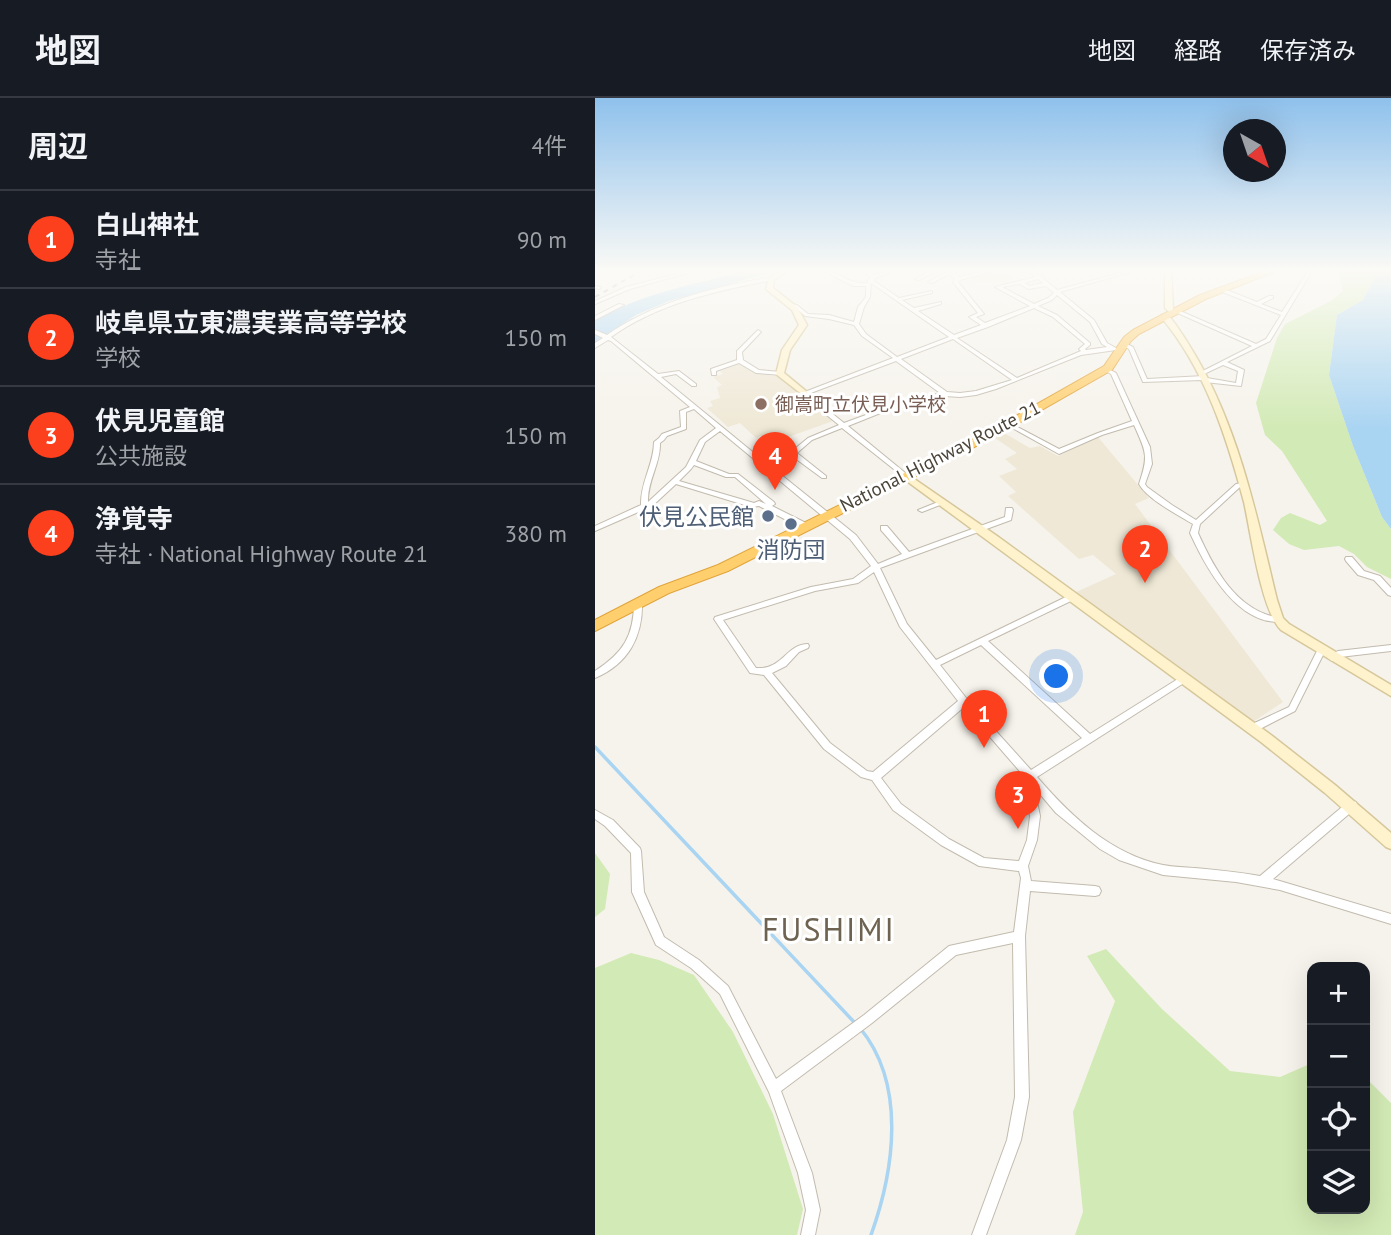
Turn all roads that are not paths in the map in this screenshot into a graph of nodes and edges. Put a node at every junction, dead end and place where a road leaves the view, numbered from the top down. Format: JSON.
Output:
{"nodes":[{"id":1,"x":629,"y":324,"type":"edge"},
{"id":2,"x":803,"y":324,"type":"edge"},
{"id":3,"x":856,"y":324,"type":"edge"},
{"id":4,"x":935,"y":324,"type":"edge"},
{"id":5,"x":983,"y":324,"type":"edge"},
{"id":6,"x":991,"y":324,"type":"edge"},
{"id":7,"x":1066,"y":324,"type":"edge"},
{"id":8,"x":1094,"y":324,"type":"edge"},
{"id":9,"x":1149,"y":324,"type":"edge"},
{"id":10,"x":1177,"y":324,"type":"edge"},
{"id":11,"x":1199,"y":324,"type":"edge"},
{"id":12,"x":1277,"y":324,"type":"edge"},
{"id":13,"x":986,"y":326,"type":"junction"},
{"id":14,"x":595,"y":332,"type":"edge"},
{"id":15,"x":758,"y":332,"type":"dead end"},
{"id":16,"x":609,"y":337,"type":"junction"},
{"id":17,"x":955,"y":338,"type":"junction"},
{"id":18,"x":595,"y":346,"type":"edge"},
{"id":19,"x":1256,"y":346,"type":"junction"},
{"id":20,"x":1118,"y":348,"type":"junction"},
{"id":21,"x":1085,"y":352,"type":"junction"},
{"id":22,"x":899,"y":360,"type":"junction"},
{"id":23,"x":740,"y":361,"type":"junction"},
{"id":24,"x":1224,"y":363,"type":"junction"},
{"id":25,"x":1105,"y":369,"type":"junction"},
{"id":26,"x":714,"y":374,"type":"dead end"},
{"id":27,"x":780,"y":374,"type":"junction"},
{"id":28,"x":656,"y":376,"type":"junction"},
{"id":29,"x":1204,"y":377,"type":"junction"},
{"id":30,"x":1016,"y":380,"type":"junction"},
{"id":31,"x":694,"y":385,"type":"dead end"},
{"id":32,"x":804,"y":394,"type":"junction"},
{"id":33,"x":945,"y":394,"type":"junction"},
{"id":34,"x":695,"y":407,"type":"junction"},
{"id":35,"x":1136,"y":422,"type":"junction"},
{"id":36,"x":1008,"y":424,"type":"junction"},
{"id":37,"x":842,"y":426,"type":"junction"},
{"id":38,"x":720,"y":428,"type":"junction"},
{"id":39,"x":793,"y":453,"type":"junction"},
{"id":40,"x":693,"y":462,"type":"junction"},
{"id":41,"x":765,"y":464,"type":"junction"},
{"id":42,"x":824,"y":477,"type":"dead end"},
{"id":43,"x":907,"y":477,"type":"junction"},
{"id":44,"x":676,"y":482,"type":"junction"},
{"id":45,"x":1244,"y":484,"type":"junction"},
{"id":46,"x":943,"y":502,"type":"junction"},
{"id":47,"x":768,"y":506,"type":"junction"},
{"id":48,"x":645,"y":508,"type":"junction"},
{"id":49,"x":922,"y":510,"type":"dead end"},
{"id":50,"x":1009,"y":510,"type":"dead end"},
{"id":51,"x":827,"y":514,"type":"junction"},
{"id":52,"x":1197,"y":523,"type":"junction"},
{"id":53,"x":805,"y":526,"type":"junction"},
{"id":54,"x":884,"y":528,"type":"dead end"},
{"id":55,"x":595,"y":529,"type":"edge"},
{"id":56,"x":983,"y":529,"type":"junction"},
{"id":57,"x":907,"y":555,"type":"junction"},
{"id":58,"x":1349,"y":559,"type":"dead end"},
{"id":59,"x":876,"y":567,"type":"junction"},
{"id":60,"x":1391,"y":593,"type":"edge"},
{"id":61,"x":1072,"y":597,"type":"junction"},
{"id":62,"x":638,"y":602,"type":"junction"},
{"id":63,"x":1278,"y":620,"type":"junction"},
{"id":64,"x":595,"y":626,"type":"edge"},
{"id":65,"x":982,"y":640,"type":"junction"},
{"id":66,"x":805,"y":646,"type":"dead end"},
{"id":67,"x":1391,"y":648,"type":"edge"},
{"id":68,"x":1321,"y":651,"type":"junction"},
{"id":69,"x":1332,"y":658,"type":"junction"},
{"id":70,"x":934,"y":664,"type":"junction"},
{"id":71,"x":766,"y":672,"type":"junction"},
{"id":72,"x":595,"y":675,"type":"edge"},
{"id":73,"x":1184,"y":679,"type":"junction"},
{"id":74,"x":1391,"y":691,"type":"edge"},
{"id":75,"x":964,"y":701,"type":"junction"},
{"id":76,"x":1251,"y":729,"type":"junction"},
{"id":77,"x":1088,"y":738,"type":"junction"},
{"id":78,"x":1031,"y":775,"type":"junction"},
{"id":79,"x":875,"y":777,"type":"junction"},
{"id":80,"x":1352,"y":806,"type":"junction"},
{"id":81,"x":595,"y":814,"type":"edge"},
{"id":82,"x":1391,"y":842,"type":"edge"},
{"id":83,"x":1023,"y":866,"type":"junction"},
{"id":84,"x":1262,"y":881,"type":"junction"},
{"id":85,"x":1025,"y":886,"type":"junction"},
{"id":86,"x":1095,"y":891,"type":"dead end"},
{"id":87,"x":1391,"y":919,"type":"edge"},
{"id":88,"x":1019,"y":936,"type":"junction"},
{"id":89,"x":774,"y":1088,"type":"junction"},
{"id":90,"x":808,"y":1235,"type":"edge"},
{"id":91,"x":979,"y":1235,"type":"edge"}],
"edges":[{"from":1,"to":16,"type":"street"},
{"from":2,"to":27,"type":"street"},
{"from":3,"to":22,"type":"street"},
{"from":4,"to":17,"type":"street"},
{"from":5,"to":13,"type":"street"},
{"from":6,"to":13,"type":"street"},
{"from":7,"to":21,"type":"street"},
{"from":8,"to":20,"type":"street"},
{"from":9,"to":20,"type":"highway","name":"National Highway Route 21"},
{"from":10,"to":29,"type":"street"},
{"from":11,"to":19,"type":"street"},
{"from":12,"to":19,"type":"street"},
{"from":13,"to":17,"type":"street"},
{"from":14,"to":16,"type":"street"},
{"from":15,"to":23,"type":"street"},
{"from":16,"to":18,"type":"street"},
{"from":16,"to":28,"type":"street"},
{"from":17,"to":22,"type":"street"},
{"from":17,"to":30,"type":"street"},
{"from":19,"to":24,"type":"street"},
{"from":20,"to":21,"type":"street"},
{"from":20,"to":25,"type":"highway","name":"National Highway Route 21"},
{"from":20,"to":29,"type":"street"},
{"from":21,"to":30,"type":"street"},
{"from":22,"to":32,"type":"street"},
{"from":22,"to":33,"type":"street"},
{"from":23,"to":26,"type":"street"},
{"from":23,"to":27,"type":"street"},
{"from":24,"to":29,"type":"street"},
{"from":24,"to":29,"type":"street"},
{"from":25,"to":35,"type":"street"},
{"from":25,"to":36,"type":"highway","name":"National Highway Route 21"},
{"from":27,"to":32,"type":"street"},
{"from":28,"to":31,"type":"street"},
{"from":28,"to":34,"type":"street"},
{"from":29,"to":45,"type":"street"},
{"from":30,"to":33,"type":"street"},
{"from":32,"to":37,"type":"street"},
{"from":33,"to":37,"type":"street"},
{"from":34,"to":38,"type":"street"},
{"from":34,"to":48,"type":"street"},
{"from":35,"to":36,"type":"street"},
{"from":35,"to":52,"type":"street"},
{"from":36,"to":43,"type":"highway","name":"National Highway Route 21"},
{"from":37,"to":39,"type":"street"},
{"from":37,"to":43,"type":"street"},
{"from":38,"to":40,"type":"street"},
{"from":38,"to":41,"type":"street"},
{"from":39,"to":41,"type":"street"},
{"from":39,"to":42,"type":"street"},
{"from":40,"to":44,"type":"street"},
{"from":40,"to":47,"type":"street"},
{"from":41,"to":51,"type":"street"},
{"from":43,"to":46,"type":"street"},
{"from":43,"to":51,"type":"highway","name":"National Highway Route 21"},
{"from":44,"to":47,"type":"street"},
{"from":44,"to":48,"type":"street"},
{"from":45,"to":52,"type":"street"},
{"from":45,"to":63,"type":"street"},
{"from":46,"to":49,"type":"street"},
{"from":46,"to":56,"type":"street"},
{"from":47,"to":53,"type":"street"},
{"from":48,"to":55,"type":"street"},
{"from":50,"to":56,"type":"street"},
{"from":51,"to":53,"type":"highway","name":"National Highway Route 21"},
{"from":51,"to":59,"type":"street"},
{"from":52,"to":63,"type":"street"},
{"from":53,"to":62,"type":"highway","name":"National Highway Route 21"},
{"from":54,"to":57,"type":"street"},
{"from":56,"to":57,"type":"street"},
{"from":56,"to":61,"type":"street"},
{"from":57,"to":59,"type":"street"},
{"from":58,"to":60,"type":"street"},
{"from":59,"to":70,"type":"street"},
{"from":59,"to":71,"type":"street"},
{"from":61,"to":65,"type":"street"},
{"from":61,"to":73,"type":"street"},
{"from":62,"to":64,"type":"highway","name":"National Highway Route 21"},
{"from":62,"to":72,"type":"street"},
{"from":63,"to":68,"type":"street"},
{"from":65,"to":70,"type":"street"},
{"from":65,"to":77,"type":"street"},
{"from":66,"to":71,"type":"street"},
{"from":67,"to":69,"type":"street"},
{"from":68,"to":69,"type":"street"},
{"from":68,"to":76,"type":"street"},
{"from":69,"to":74,"type":"street"},
{"from":70,"to":75,"type":"street"},
{"from":71,"to":79,"type":"street"},
{"from":73,"to":76,"type":"street"},
{"from":73,"to":77,"type":"street"},
{"from":75,"to":78,"type":"street"},
{"from":75,"to":79,"type":"street"},
{"from":76,"to":80,"type":"street"},
{"from":77,"to":78,"type":"street"},
{"from":78,"to":83,"type":"street"},
{"from":78,"to":84,"type":"street"},
{"from":79,"to":83,"type":"street"},
{"from":80,"to":82,"type":"street"},
{"from":80,"to":84,"type":"street"},
{"from":81,"to":89,"type":"street"},
{"from":83,"to":85,"type":"street"},
{"from":84,"to":87,"type":"street"},
{"from":85,"to":86,"type":"street"},
{"from":85,"to":88,"type":"street"},
{"from":88,"to":89,"type":"street"},
{"from":88,"to":91,"type":"street"},
{"from":89,"to":90,"type":"street"}]}
